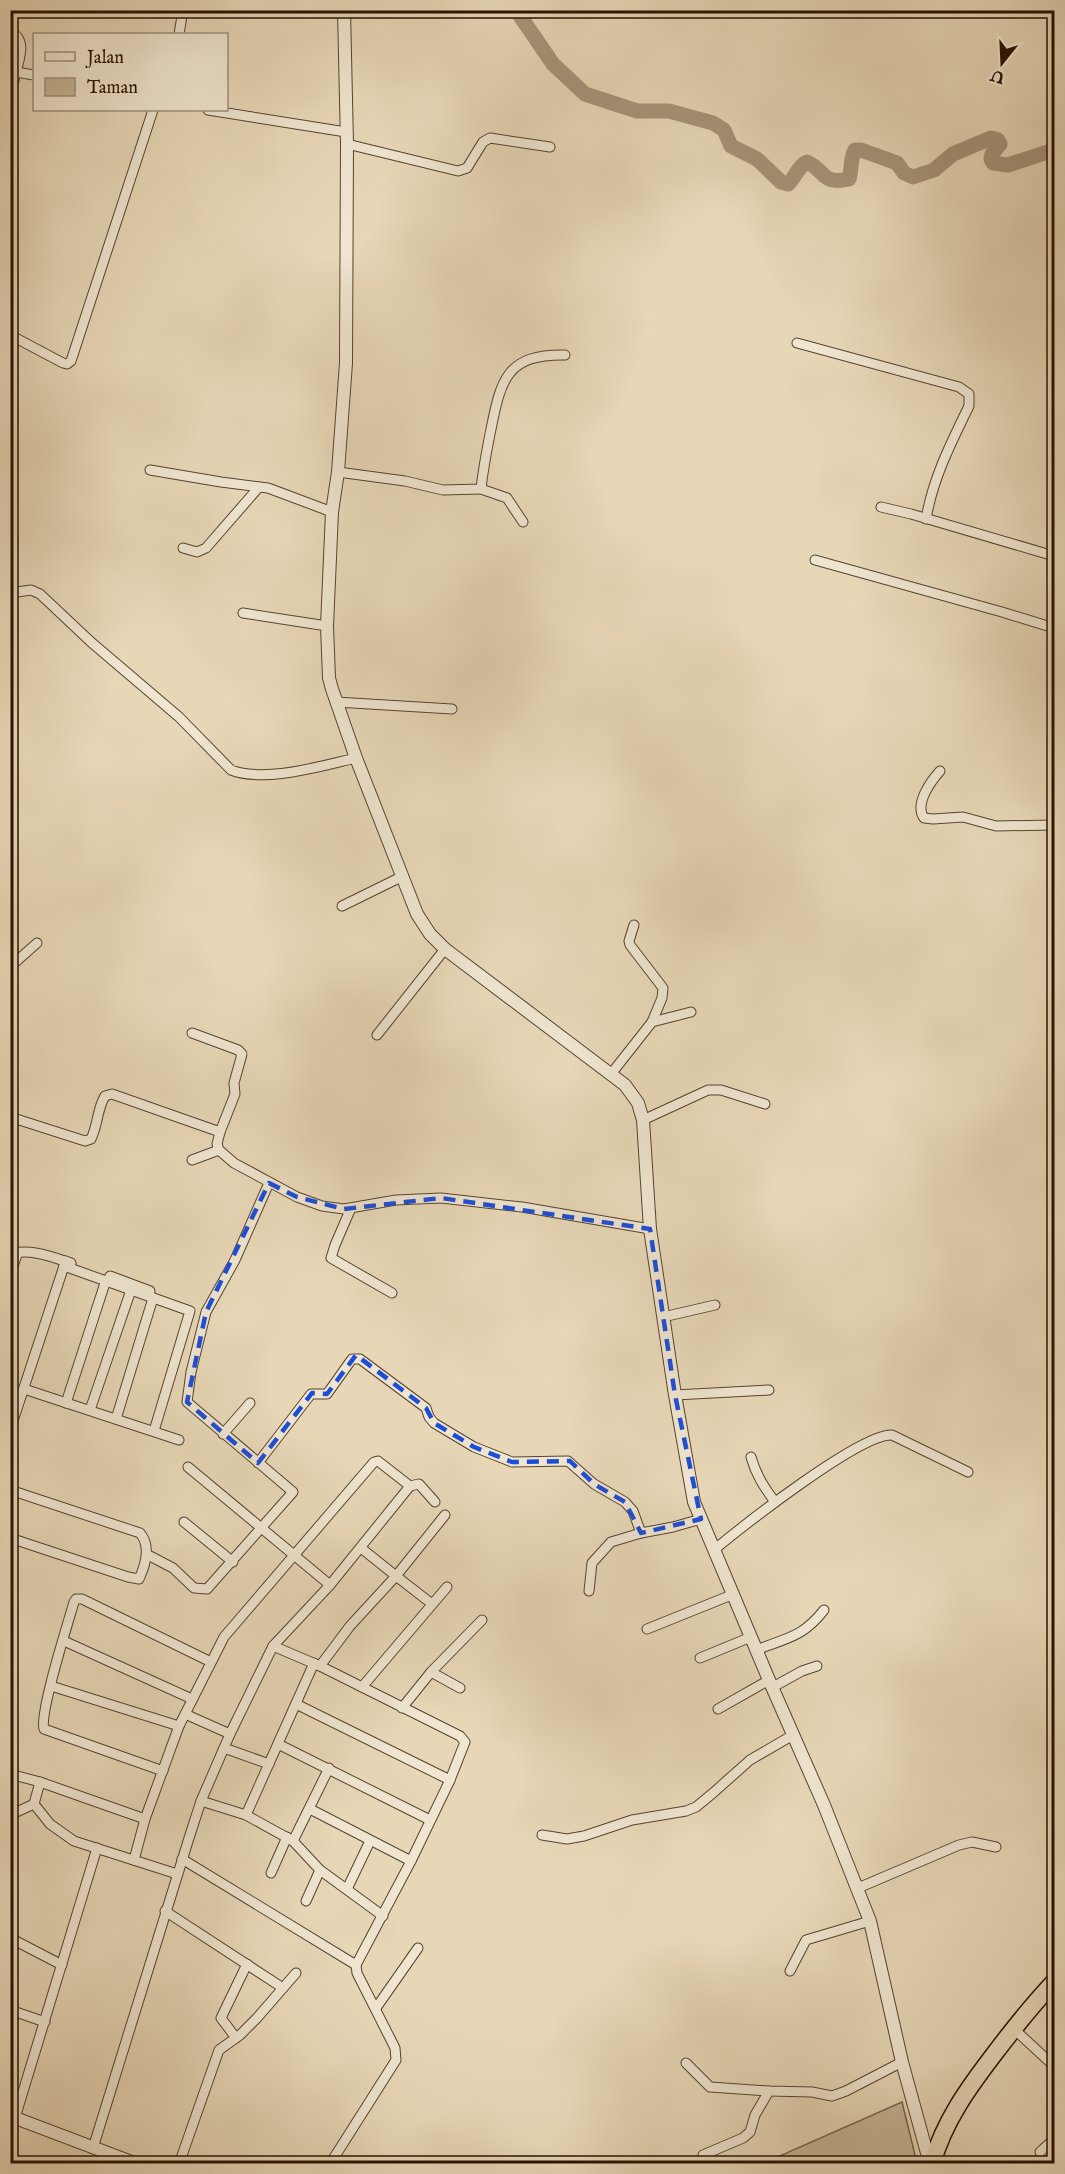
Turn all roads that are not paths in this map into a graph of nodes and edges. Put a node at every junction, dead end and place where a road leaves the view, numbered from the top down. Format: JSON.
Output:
{"nodes":[{"id":1,"x":183,"y":10,"type":"edge"},
{"id":2,"x":344,"y":10,"type":"edge"},
{"id":3,"x":10,"y":31,"type":"edge"},
{"id":4,"x":179,"y":33,"type":"edge"},
{"id":5,"x":16,"y":72,"type":"junction"},
{"id":6,"x":33,"y":75,"type":"edge"},
{"id":7,"x":10,"y":97,"type":"edge"},
{"id":8,"x":153,"y":111,"type":"edge"},
{"id":9,"x":213,"y":111,"type":"edge"},
{"id":10,"x":347,"y":138,"type":"junction"},
{"id":11,"x":550,"y":147,"type":"dead end"},
{"id":12,"x":10,"y":172,"type":"edge"},
{"id":13,"x":10,"y":186,"type":"edge"},
{"id":14,"x":10,"y":335,"type":"edge"},
{"id":15,"x":797,"y":343,"type":"dead end"},
{"id":16,"x":565,"y":356,"type":"dead end"},
{"id":17,"x":150,"y":470,"type":"dead end"},
{"id":18,"x":338,"y":472,"type":"junction"},
{"id":19,"x":259,"y":487,"type":"junction"},
{"id":20,"x":481,"y":489,"type":"junction"},
{"id":21,"x":881,"y":507,"type":"dead end"},
{"id":22,"x":332,"y":512,"type":"junction"},
{"id":23,"x":926,"y":519,"type":"junction"},
{"id":24,"x":523,"y":522,"type":"dead end"},
{"id":25,"x":183,"y":548,"type":"dead end"},
{"id":26,"x":1054,"y":556,"type":"edge"},
{"id":27,"x":815,"y":560,"type":"dead end"},
{"id":28,"x":10,"y":593,"type":"edge"},
{"id":29,"x":243,"y":612,"type":"dead end"},
{"id":30,"x":327,"y":626,"type":"junction"},
{"id":31,"x":1054,"y":628,"type":"edge"},
{"id":32,"x":336,"y":702,"type":"junction"},
{"id":33,"x":452,"y":709,"type":"dead end"},
{"id":34,"x":356,"y":758,"type":"junction"},
{"id":35,"x":940,"y":771,"type":"dead end"},
{"id":36,"x":1054,"y":825,"type":"edge"},
{"id":37,"x":401,"y":877,"type":"junction"},
{"id":38,"x":342,"y":906,"type":"dead end"},
{"id":39,"x":634,"y":926,"type":"dead end"},
{"id":40,"x":37,"y":943,"type":"dead end"},
{"id":41,"x":445,"y":949,"type":"junction"},
{"id":42,"x":10,"y":966,"type":"edge"},
{"id":43,"x":691,"y":1012,"type":"dead end"},
{"id":44,"x":652,"y":1022,"type":"junction"},
{"id":45,"x":192,"y":1033,"type":"dead end"},
{"id":46,"x":376,"y":1035,"type":"dead end"},
{"id":47,"x":611,"y":1074,"type":"junction"},
{"id":48,"x":765,"y":1104,"type":"dead end"},
{"id":49,"x":10,"y":1117,"type":"edge"},
{"id":50,"x":643,"y":1120,"type":"junction"},
{"id":51,"x":220,"y":1132,"type":"junction"},
{"id":52,"x":219,"y":1150,"type":"junction"},
{"id":53,"x":192,"y":1160,"type":"dead end"},
{"id":54,"x":270,"y":1183,"type":"junction"},
{"id":55,"x":351,"y":1208,"type":"junction"},
{"id":56,"x":650,"y":1229,"type":"junction"},
{"id":57,"x":14,"y":1253,"type":"edge"},
{"id":58,"x":65,"y":1264,"type":"junction"},
{"id":59,"x":10,"y":1275,"type":"edge"},
{"id":60,"x":106,"y":1280,"type":"junction"},
{"id":61,"x":130,"y":1290,"type":"junction"},
{"id":62,"x":392,"y":1293,"type":"dead end"},
{"id":63,"x":153,"y":1298,"type":"junction"},
{"id":64,"x":715,"y":1305,"type":"dead end"},
{"id":65,"x":206,"y":1312,"type":"junction"},
{"id":66,"x":663,"y":1317,"type":"junction"},
{"id":67,"x":24,"y":1389,"type":"junction"},
{"id":68,"x":769,"y":1390,"type":"dead end"},
{"id":69,"x":675,"y":1395,"type":"junction"},
{"id":70,"x":66,"y":1402,"type":"junction"},
{"id":71,"x":250,"y":1403,"type":"dead end"},
{"id":72,"x":90,"y":1410,"type":"junction"},
{"id":73,"x":116,"y":1419,"type":"junction"},
{"id":74,"x":10,"y":1430,"type":"edge"},
{"id":75,"x":154,"y":1431,"type":"junction"},
{"id":76,"x":223,"y":1434,"type":"junction"},
{"id":77,"x":179,"y":1440,"type":"dead end"},
{"id":78,"x":751,"y":1457,"type":"dead end"},
{"id":79,"x":258,"y":1463,"type":"junction"},
{"id":80,"x":188,"y":1467,"type":"dead end"},
{"id":81,"x":968,"y":1472,"type":"dead end"},
{"id":82,"x":410,"y":1486,"type":"junction"},
{"id":83,"x":10,"y":1490,"type":"edge"},
{"id":84,"x":435,"y":1502,"type":"dead end"},
{"id":85,"x":775,"y":1502,"type":"junction"},
{"id":86,"x":445,"y":1515,"type":"dead end"},
{"id":87,"x":701,"y":1519,"type":"junction"},
{"id":88,"x":184,"y":1522,"type":"dead end"},
{"id":89,"x":262,"y":1527,"type":"junction"},
{"id":90,"x":641,"y":1533,"type":"junction"},
{"id":91,"x":10,"y":1538,"type":"edge"},
{"id":92,"x":361,"y":1548,"type":"junction"},
{"id":93,"x":715,"y":1549,"type":"junction"},
{"id":94,"x":147,"y":1555,"type":"junction"},
{"id":95,"x":295,"y":1556,"type":"junction"},
{"id":96,"x":233,"y":1562,"type":"junction"},
{"id":97,"x":396,"y":1576,"type":"junction"},
{"id":98,"x":330,"y":1585,"type":"junction"},
{"id":99,"x":447,"y":1587,"type":"dead end"},
{"id":100,"x":589,"y":1591,"type":"dead end"},
{"id":101,"x":734,"y":1594,"type":"junction"},
{"id":102,"x":432,"y":1604,"type":"junction"},
{"id":103,"x":824,"y":1610,"type":"dead end"},
{"id":104,"x":482,"y":1620,"type":"dead end"},
{"id":105,"x":646,"y":1629,"type":"dead end"},
{"id":106,"x":751,"y":1637,"type":"junction"},
{"id":107,"x":63,"y":1641,"type":"junction"},
{"id":108,"x":273,"y":1646,"type":"junction"},
{"id":109,"x":756,"y":1650,"type":"junction"},
{"id":110,"x":700,"y":1658,"type":"dead end"},
{"id":111,"x":211,"y":1662,"type":"junction"},
{"id":112,"x":317,"y":1665,"type":"junction"},
{"id":113,"x":817,"y":1666,"type":"dead end"},
{"id":114,"x":431,"y":1672,"type":"junction"},
{"id":115,"x":771,"y":1684,"type":"junction"},
{"id":116,"x":51,"y":1686,"type":"junction"},
{"id":117,"x":362,"y":1687,"type":"junction"},
{"id":118,"x":460,"y":1688,"type":"dead end"},
{"id":119,"x":192,"y":1699,"type":"junction"},
{"id":120,"x":296,"y":1704,"type":"junction"},
{"id":121,"x":402,"y":1708,"type":"junction"},
{"id":122,"x":718,"y":1709,"type":"dead end"},
{"id":123,"x":185,"y":1714,"type":"junction"},
{"id":124,"x":179,"y":1726,"type":"junction"},
{"id":125,"x":230,"y":1734,"type":"junction"},
{"id":126,"x":793,"y":1735,"type":"junction"},
{"id":127,"x":278,"y":1744,"type":"junction"},
{"id":128,"x":224,"y":1748,"type":"junction"},
{"id":129,"x":269,"y":1764,"type":"junction"},
{"id":130,"x":329,"y":1768,"type":"junction"},
{"id":131,"x":163,"y":1771,"type":"junction"},
{"id":132,"x":10,"y":1774,"type":"edge"},
{"id":133,"x":450,"y":1780,"type":"junction"},
{"id":134,"x":40,"y":1782,"type":"junction"},
{"id":135,"x":201,"y":1801,"type":"junction"},
{"id":136,"x":34,"y":1804,"type":"junction"},
{"id":137,"x":310,"y":1809,"type":"junction"},
{"id":138,"x":10,"y":1815,"type":"edge"},
{"id":139,"x":246,"y":1815,"type":"junction"},
{"id":140,"x":144,"y":1819,"type":"junction"},
{"id":141,"x":430,"y":1820,"type":"junction"},
{"id":142,"x":542,"y":1835,"type":"dead end"},
{"id":143,"x":290,"y":1839,"type":"junction"},
{"id":144,"x":370,"y":1841,"type":"junction"},
{"id":145,"x":97,"y":1848,"type":"junction"},
{"id":146,"x":996,"y":1848,"type":"dead end"},
{"id":147,"x":182,"y":1859,"type":"junction"},
{"id":148,"x":134,"y":1860,"type":"junction"},
{"id":149,"x":411,"y":1861,"type":"junction"},
{"id":150,"x":320,"y":1870,"type":"junction"},
{"id":151,"x":271,"y":1873,"type":"dead end"},
{"id":152,"x":177,"y":1874,"type":"junction"},
{"id":153,"x":858,"y":1888,"type":"junction"},
{"id":154,"x":347,"y":1889,"type":"junction"},
{"id":155,"x":306,"y":1901,"type":"dead end"},
{"id":156,"x":165,"y":1911,"type":"junction"},
{"id":157,"x":383,"y":1916,"type":"junction"},
{"id":158,"x":870,"y":1921,"type":"junction"},
{"id":159,"x":10,"y":1938,"type":"edge"},
{"id":160,"x":418,"y":1948,"type":"dead end"},
{"id":161,"x":248,"y":1964,"type":"junction"},
{"id":162,"x":62,"y":1965,"type":"junction"},
{"id":163,"x":356,"y":1965,"type":"junction"},
{"id":164,"x":790,"y":1971,"type":"dead end"},
{"id":165,"x":296,"y":1973,"type":"dead end"},
{"id":166,"x":1054,"y":1982,"type":"edge"},
{"id":167,"x":283,"y":1988,"type":"junction"},
{"id":168,"x":376,"y":2008,"type":"junction"},
{"id":169,"x":10,"y":2010,"type":"edge"},
{"id":170,"x":45,"y":2022,"type":"junction"},
{"id":171,"x":1014,"y":2029,"type":"junction"},
{"id":172,"x":236,"y":2038,"type":"junction"},
{"id":173,"x":902,"y":2062,"type":"junction"},
{"id":174,"x":686,"y":2063,"type":"dead end"},
{"id":175,"x":1054,"y":2067,"type":"edge"},
{"id":176,"x":769,"y":2091,"type":"junction"},
{"id":177,"x":13,"y":2117,"type":"edge"},
{"id":178,"x":1054,"y":2139,"type":"edge"},
{"id":179,"x":93,"y":2148,"type":"junction"},
{"id":180,"x":1040,"y":2152,"type":"dead end"},
{"id":181,"x":703,"y":2155,"type":"dead end"},
{"id":182,"x":137,"y":2163,"type":"edge"},
{"id":183,"x":179,"y":2163,"type":"edge"},
{"id":184,"x":330,"y":2163,"type":"edge"},
{"id":185,"x":931,"y":2163,"type":"edge"}],
"edges":[{"from":1,"to":4,"type":"street"},
{"from":2,"to":10,"type":"street"},
{"from":3,"to":5,"type":"street"},
{"from":5,"to":6,"type":"street"},
{"from":5,"to":7,"type":"street"},
{"from":8,"to":14,"type":"street"},
{"from":9,"to":10,"type":"street"},
{"from":10,"to":11,"type":"street"},
{"from":10,"to":18,"type":"street"},
{"from":12,"to":13,"type":"street"},
{"from":15,"to":23,"type":"street"},
{"from":16,"to":20,"type":"street"},
{"from":17,"to":19,"type":"street"},
{"from":18,"to":20,"type":"street"},
{"from":18,"to":22,"type":"street"},
{"from":19,"to":22,"type":"street"},
{"from":19,"to":25,"type":"street"},
{"from":20,"to":24,"type":"street"},
{"from":21,"to":23,"type":"street"},
{"from":22,"to":30,"type":"street"},
{"from":23,"to":26,"type":"street"},
{"from":27,"to":31,"type":"street"},
{"from":28,"to":34,"type":"street"},
{"from":29,"to":30,"type":"street"},
{"from":30,"to":32,"type":"street"},
{"from":32,"to":33,"type":"street"},
{"from":32,"to":34,"type":"street"},
{"from":34,"to":37,"type":"street"},
{"from":35,"to":36,"type":"street"},
{"from":37,"to":38,"type":"street"},
{"from":37,"to":41,"type":"street"},
{"from":39,"to":44,"type":"street"},
{"from":40,"to":42,"type":"street"},
{"from":41,"to":46,"type":"street"},
{"from":41,"to":47,"type":"street"},
{"from":43,"to":44,"type":"street"},
{"from":44,"to":47,"type":"street"},
{"from":45,"to":51,"type":"street"},
{"from":47,"to":50,"type":"street"},
{"from":48,"to":50,"type":"street"},
{"from":49,"to":51,"type":"street"},
{"from":50,"to":56,"type":"street"},
{"from":51,"to":52,"type":"street"},
{"from":52,"to":53,"type":"street"},
{"from":52,"to":54,"type":"street"},
{"from":54,"to":55,"type":"street"},
{"from":54,"to":65,"type":"street"},
{"from":55,"to":56,"type":"street"},
{"from":55,"to":62,"type":"street"},
{"from":56,"to":66,"type":"street"},
{"from":57,"to":58,"type":"street"},
{"from":57,"to":59,"type":"street"},
{"from":58,"to":60,"type":"street"},
{"from":58,"to":65,"type":"street"},
{"from":58,"to":67,"type":"street"},
{"from":60,"to":61,"type":"street"},
{"from":60,"to":70,"type":"street"},
{"from":61,"to":63,"type":"street"},
{"from":61,"to":72,"type":"street"},
{"from":63,"to":73,"type":"street"},
{"from":63,"to":75,"type":"street"},
{"from":64,"to":66,"type":"street"},
{"from":65,"to":76,"type":"street"},
{"from":66,"to":69,"type":"street"},
{"from":67,"to":70,"type":"street"},
{"from":67,"to":74,"type":"street"},
{"from":68,"to":69,"type":"street"},
{"from":69,"to":87,"type":"street"},
{"from":70,"to":72,"type":"street"},
{"from":71,"to":76,"type":"street"},
{"from":72,"to":73,"type":"street"},
{"from":73,"to":75,"type":"street"},
{"from":75,"to":77,"type":"street"},
{"from":76,"to":79,"type":"street"},
{"from":78,"to":85,"type":"street"},
{"from":79,"to":89,"type":"street"},
{"from":79,"to":90,"type":"street"},
{"from":80,"to":89,"type":"street"},
{"from":81,"to":85,"type":"street"},
{"from":82,"to":84,"type":"street"},
{"from":82,"to":92,"type":"street"},
{"from":82,"to":95,"type":"street"},
{"from":83,"to":94,"type":"street"},
{"from":85,"to":93,"type":"street"},
{"from":86,"to":97,"type":"street"},
{"from":87,"to":90,"type":"street"},
{"from":87,"to":93,"type":"street"},
{"from":88,"to":96,"type":"street"},
{"from":89,"to":95,"type":"street"},
{"from":89,"to":96,"type":"street"},
{"from":90,"to":100,"type":"street"},
{"from":91,"to":94,"type":"street"},
{"from":92,"to":97,"type":"street"},
{"from":92,"to":98,"type":"street"},
{"from":93,"to":101,"type":"street"},
{"from":94,"to":96,"type":"street"},
{"from":95,"to":98,"type":"street"},
{"from":95,"to":111,"type":"street"},
{"from":97,"to":102,"type":"street"},
{"from":97,"to":112,"type":"street"},
{"from":98,"to":108,"type":"street"},
{"from":99,"to":102,"type":"street"},
{"from":101,"to":105,"type":"street"},
{"from":101,"to":106,"type":"street"},
{"from":102,"to":117,"type":"street"},
{"from":103,"to":109,"type":"street"},
{"from":104,"to":114,"type":"street"},
{"from":106,"to":109,"type":"street"},
{"from":106,"to":110,"type":"street"},
{"from":107,"to":111,"type":"street"},
{"from":107,"to":116,"type":"street"},
{"from":107,"to":119,"type":"street"},
{"from":108,"to":112,"type":"street"},
{"from":108,"to":125,"type":"street"},
{"from":109,"to":115,"type":"street"},
{"from":111,"to":119,"type":"street"},
{"from":112,"to":117,"type":"street"},
{"from":112,"to":120,"type":"street"},
{"from":113,"to":115,"type":"street"},
{"from":114,"to":118,"type":"street"},
{"from":114,"to":121,"type":"street"},
{"from":115,"to":122,"type":"street"},
{"from":115,"to":126,"type":"street"},
{"from":116,"to":124,"type":"street"},
{"from":116,"to":131,"type":"street"},
{"from":117,"to":121,"type":"street"},
{"from":119,"to":123,"type":"street"},
{"from":120,"to":127,"type":"street"},
{"from":120,"to":133,"type":"street"},
{"from":121,"to":133,"type":"street"},
{"from":123,"to":124,"type":"street"},
{"from":123,"to":125,"type":"street"},
{"from":124,"to":131,"type":"street"},
{"from":125,"to":128,"type":"street"},
{"from":126,"to":142,"type":"street"},
{"from":126,"to":153,"type":"street"},
{"from":127,"to":129,"type":"street"},
{"from":127,"to":130,"type":"street"},
{"from":128,"to":129,"type":"street"},
{"from":128,"to":135,"type":"street"},
{"from":129,"to":139,"type":"street"},
{"from":130,"to":137,"type":"street"},
{"from":130,"to":141,"type":"street"},
{"from":131,"to":140,"type":"street"},
{"from":132,"to":134,"type":"street"},
{"from":133,"to":141,"type":"street"},
{"from":134,"to":136,"type":"street"},
{"from":134,"to":140,"type":"street"},
{"from":135,"to":139,"type":"street"},
{"from":135,"to":147,"type":"street"},
{"from":136,"to":138,"type":"street"},
{"from":136,"to":145,"type":"street"},
{"from":137,"to":143,"type":"street"},
{"from":137,"to":144,"type":"street"},
{"from":139,"to":143,"type":"street"},
{"from":140,"to":148,"type":"street"},
{"from":141,"to":149,"type":"street"},
{"from":143,"to":150,"type":"street"},
{"from":143,"to":151,"type":"street"},
{"from":144,"to":149,"type":"street"},
{"from":144,"to":154,"type":"street"},
{"from":145,"to":148,"type":"street"},
{"from":145,"to":162,"type":"street"},
{"from":146,"to":153,"type":"street"},
{"from":147,"to":152,"type":"street"},
{"from":147,"to":163,"type":"street"},
{"from":148,"to":152,"type":"street"},
{"from":149,"to":157,"type":"street"},
{"from":150,"to":154,"type":"street"},
{"from":150,"to":155,"type":"street"},
{"from":152,"to":156,"type":"street"},
{"from":153,"to":158,"type":"street"},
{"from":154,"to":157,"type":"street"},
{"from":156,"to":161,"type":"street"},
{"from":156,"to":179,"type":"street"},
{"from":157,"to":163,"type":"street"},
{"from":158,"to":164,"type":"street"},
{"from":158,"to":173,"type":"street"},
{"from":159,"to":162,"type":"street"},
{"from":160,"to":168,"type":"street"},
{"from":161,"to":167,"type":"street"},
{"from":161,"to":172,"type":"street"},
{"from":162,"to":170,"type":"street"},
{"from":163,"to":168,"type":"street"},
{"from":165,"to":167,"type":"street"},
{"from":166,"to":171,"type":"highway"},
{"from":167,"to":172,"type":"street"},
{"from":168,"to":184,"type":"street"},
{"from":169,"to":170,"type":"street"},
{"from":170,"to":177,"type":"street"},
{"from":171,"to":175,"type":"street"},
{"from":171,"to":185,"type":"highway"},
{"from":172,"to":183,"type":"street"},
{"from":173,"to":176,"type":"street"},
{"from":173,"to":185,"type":"street"},
{"from":174,"to":176,"type":"street"},
{"from":176,"to":181,"type":"street"},
{"from":177,"to":179,"type":"street"},
{"from":178,"to":180,"type":"street"},
{"from":179,"to":182,"type":"street"}]}
